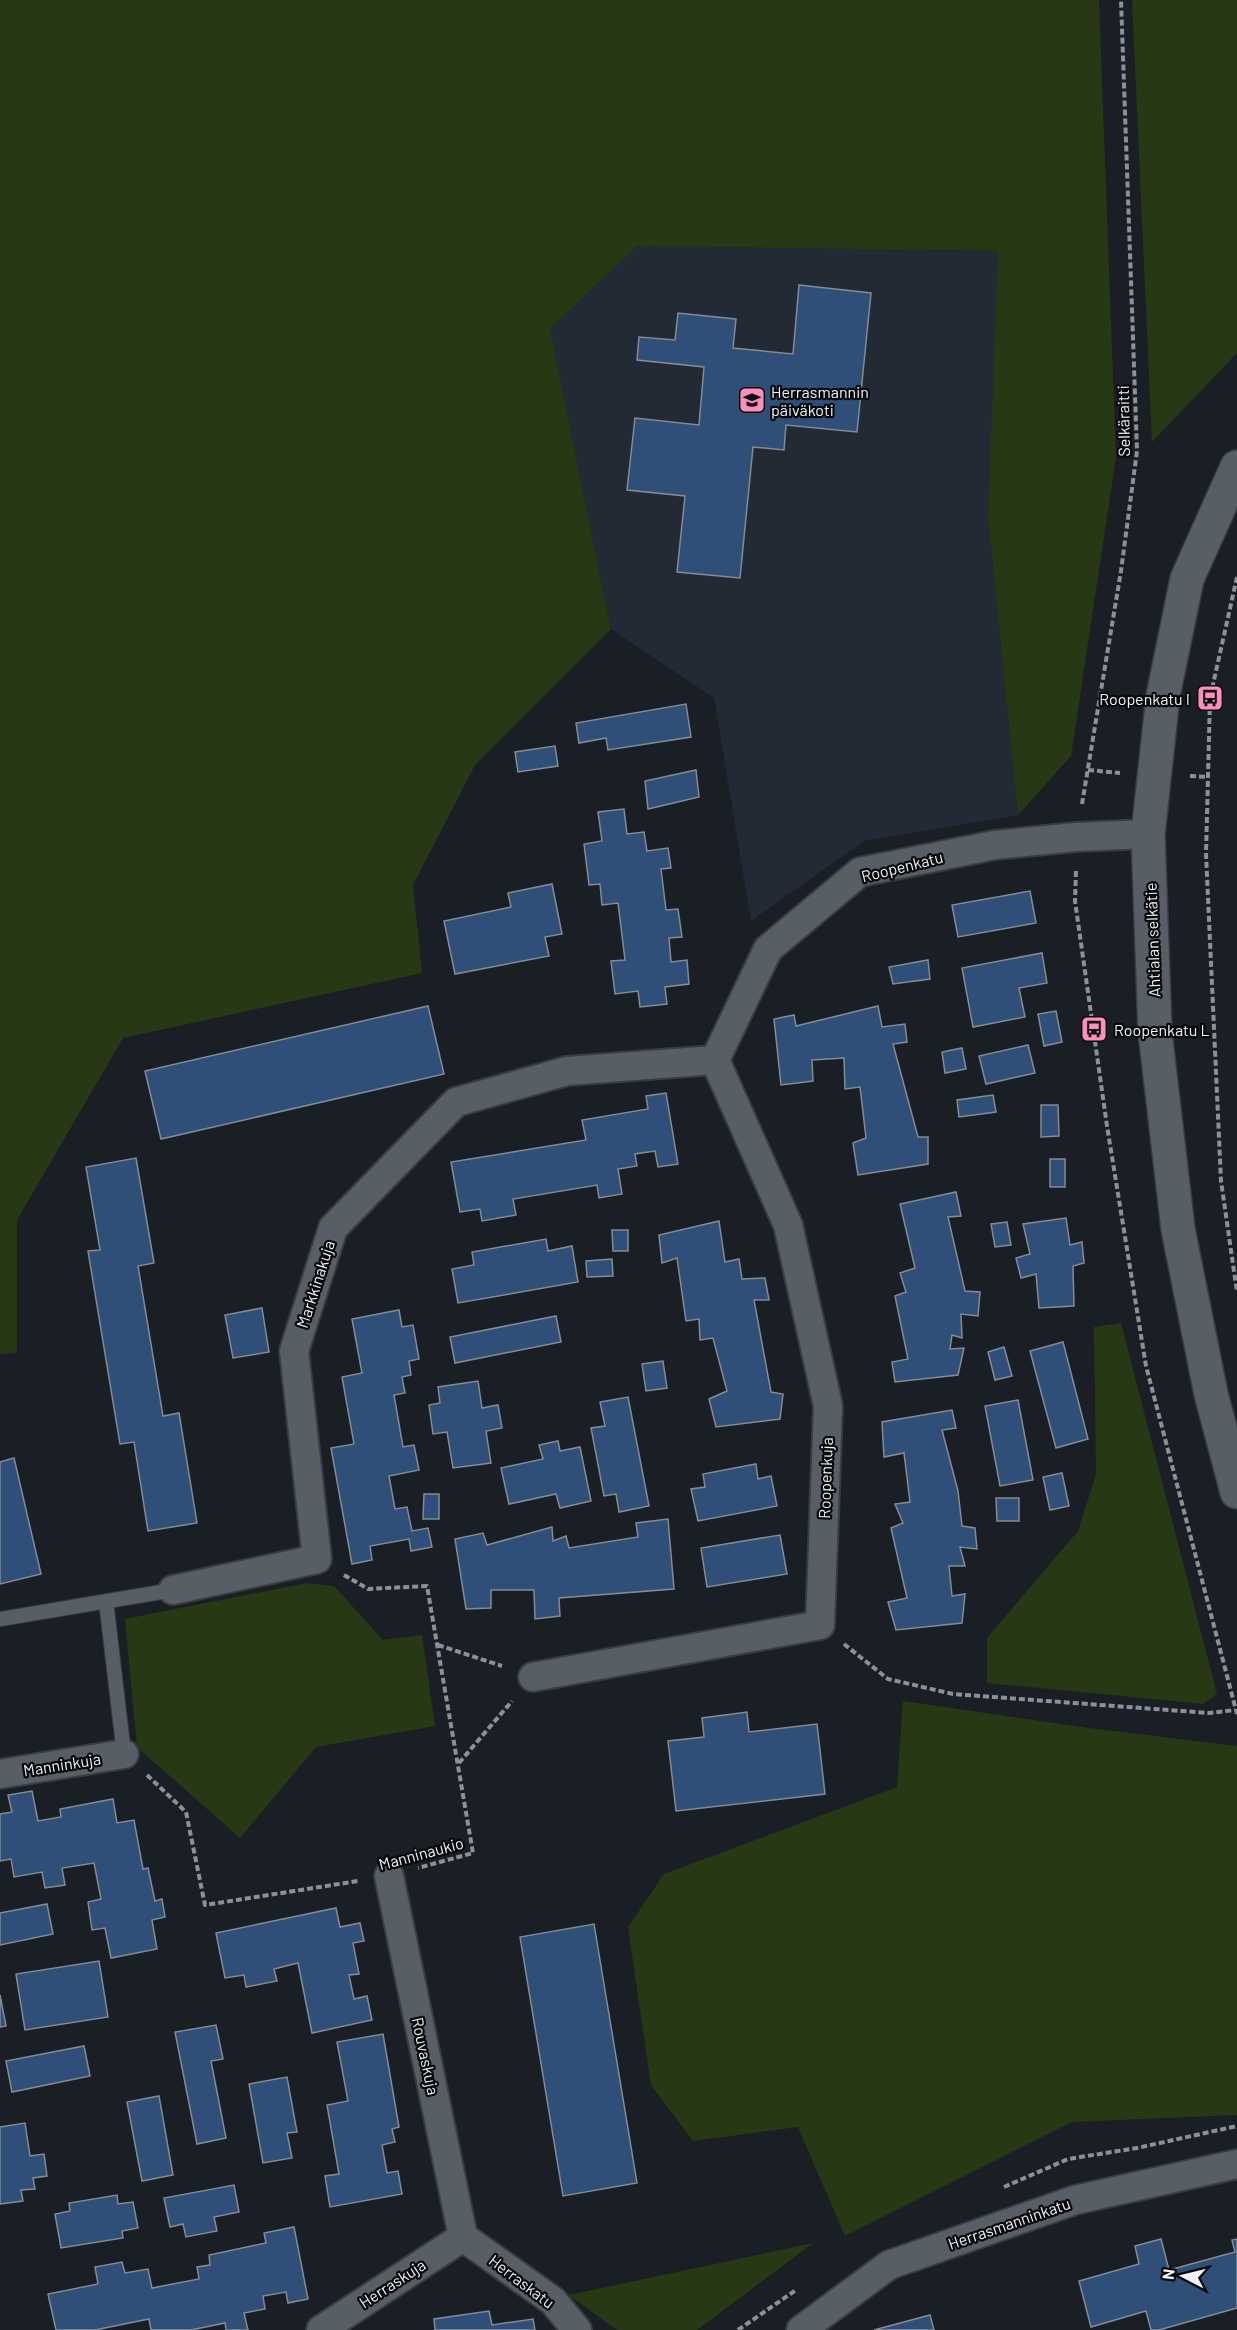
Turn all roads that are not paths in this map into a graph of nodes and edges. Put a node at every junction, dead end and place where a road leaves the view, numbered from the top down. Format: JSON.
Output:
{"nodes":[{"id":1,"x":1237,"y":467,"type":"edge"},
{"id":2,"x":1148,"y":834,"type":"junction"},
{"id":3,"x":715,"y":1060,"type":"junction"},
{"id":4,"x":1237,"y":1492,"type":"edge"},
{"id":5,"x":173,"y":1590,"type":"joint"},
{"id":6,"x":106,"y":1601,"type":"junction"},
{"id":7,"x":0,"y":1619,"type":"edge"},
{"id":8,"x":533,"y":1677,"type":"road end"},
{"id":9,"x":124,"y":1754,"type":"joint"},
{"id":10,"x":0,"y":1774,"type":"edge"},
{"id":11,"x":389,"y":1876,"type":"road end"},
{"id":12,"x":1237,"y":2164,"type":"edge"},
{"id":13,"x":463,"y":2237,"type":"junction"},
{"id":14,"x":321,"y":2330,"type":"edge"},
{"id":15,"x":577,"y":2330,"type":"edge"},
{"id":16,"x":801,"y":2330,"type":"edge"}],
"edges":[{"from":1,"to":2,"type":"street","name":"Ahtialan selkätie"},
{"from":2,"to":3,"type":"street","name":"Roopenkatu"},
{"from":2,"to":4,"type":"street","name":"Ahtialan selkätie"},
{"from":3,"to":5,"type":"street","name":"Markkinakuja"},
{"from":3,"to":8,"type":"street","name":"Roopenkuja"},
{"from":5,"to":6,"type":"lane"},
{"from":6,"to":7,"type":"lane"},
{"from":6,"to":9,"type":"lane"},
{"from":9,"to":10,"type":"street","name":"Manninkuja"},
{"from":11,"to":13,"type":"street","name":"Rouvaskuja"},
{"from":12,"to":16,"type":"street","name":"Herrasmanninkatu"},
{"from":13,"to":14,"type":"street","name":"Herraskuja"},
{"from":13,"to":15,"type":"street","name":"Herraskatu"}]}
